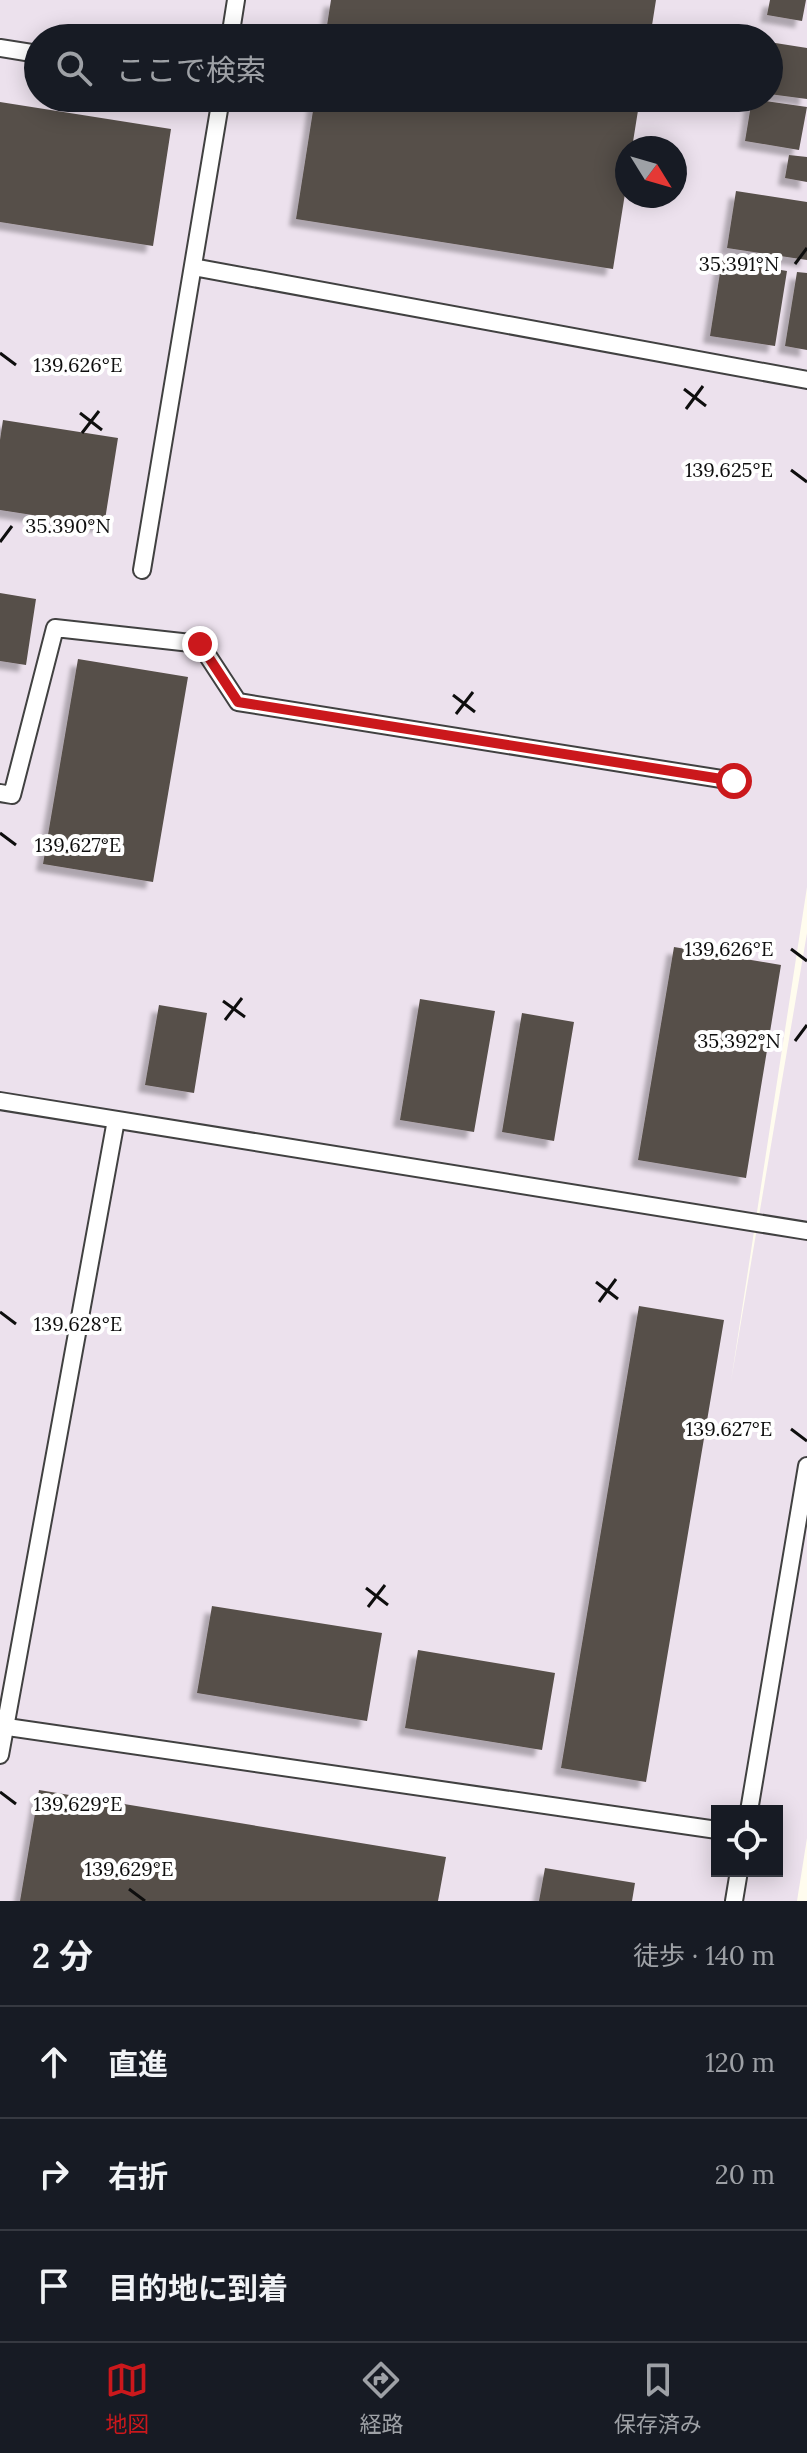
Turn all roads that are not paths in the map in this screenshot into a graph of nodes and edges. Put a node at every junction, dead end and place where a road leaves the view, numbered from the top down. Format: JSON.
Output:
{"nodes":[{"id":1,"x":236,"y":0,"type":"edge"},
{"id":2,"x":232,"y":24,"type":"edge"},
{"id":3,"x":0,"y":48,"type":"edge"},
{"id":4,"x":24,"y":52,"type":"edge"},
{"id":5,"x":219,"y":112,"type":"edge"},
{"id":6,"x":193,"y":267,"type":"junction"},
{"id":7,"x":807,"y":380,"type":"edge"},
{"id":8,"x":142,"y":570,"type":"dead end"},
{"id":9,"x":734,"y":781,"type":"dead end"},
{"id":10,"x":0,"y":793,"type":"edge"},
{"id":11,"x":0,"y":1101,"type":"edge"},
{"id":12,"x":116,"y":1120,"type":"junction"},
{"id":13,"x":807,"y":1231,"type":"edge"},
{"id":14,"x":807,"y":1466,"type":"edge"},
{"id":15,"x":3,"y":1726,"type":"edge"},
{"id":16,"x":0,"y":1755,"type":"edge"},
{"id":17,"x":750,"y":1805,"type":"edge"},
{"id":18,"x":711,"y":1829,"type":"edge"},
{"id":19,"x":738,"y":1877,"type":"edge"},
{"id":20,"x":734,"y":1901,"type":"edge"}],
"edges":[{"from":1,"to":2,"type":"lane"},
{"from":3,"to":4,"type":"lane"},
{"from":5,"to":6,"type":"lane"},
{"from":6,"to":7,"type":"lane"},
{"from":6,"to":8,"type":"lane"},
{"from":9,"to":10,"type":"lane"},
{"from":11,"to":12,"type":"lane"},
{"from":12,"to":13,"type":"lane"},
{"from":12,"to":15,"type":"lane"},
{"from":14,"to":17,"type":"lane"},
{"from":15,"to":16,"type":"lane"},
{"from":15,"to":18,"type":"lane"},
{"from":19,"to":20,"type":"lane"}]}
